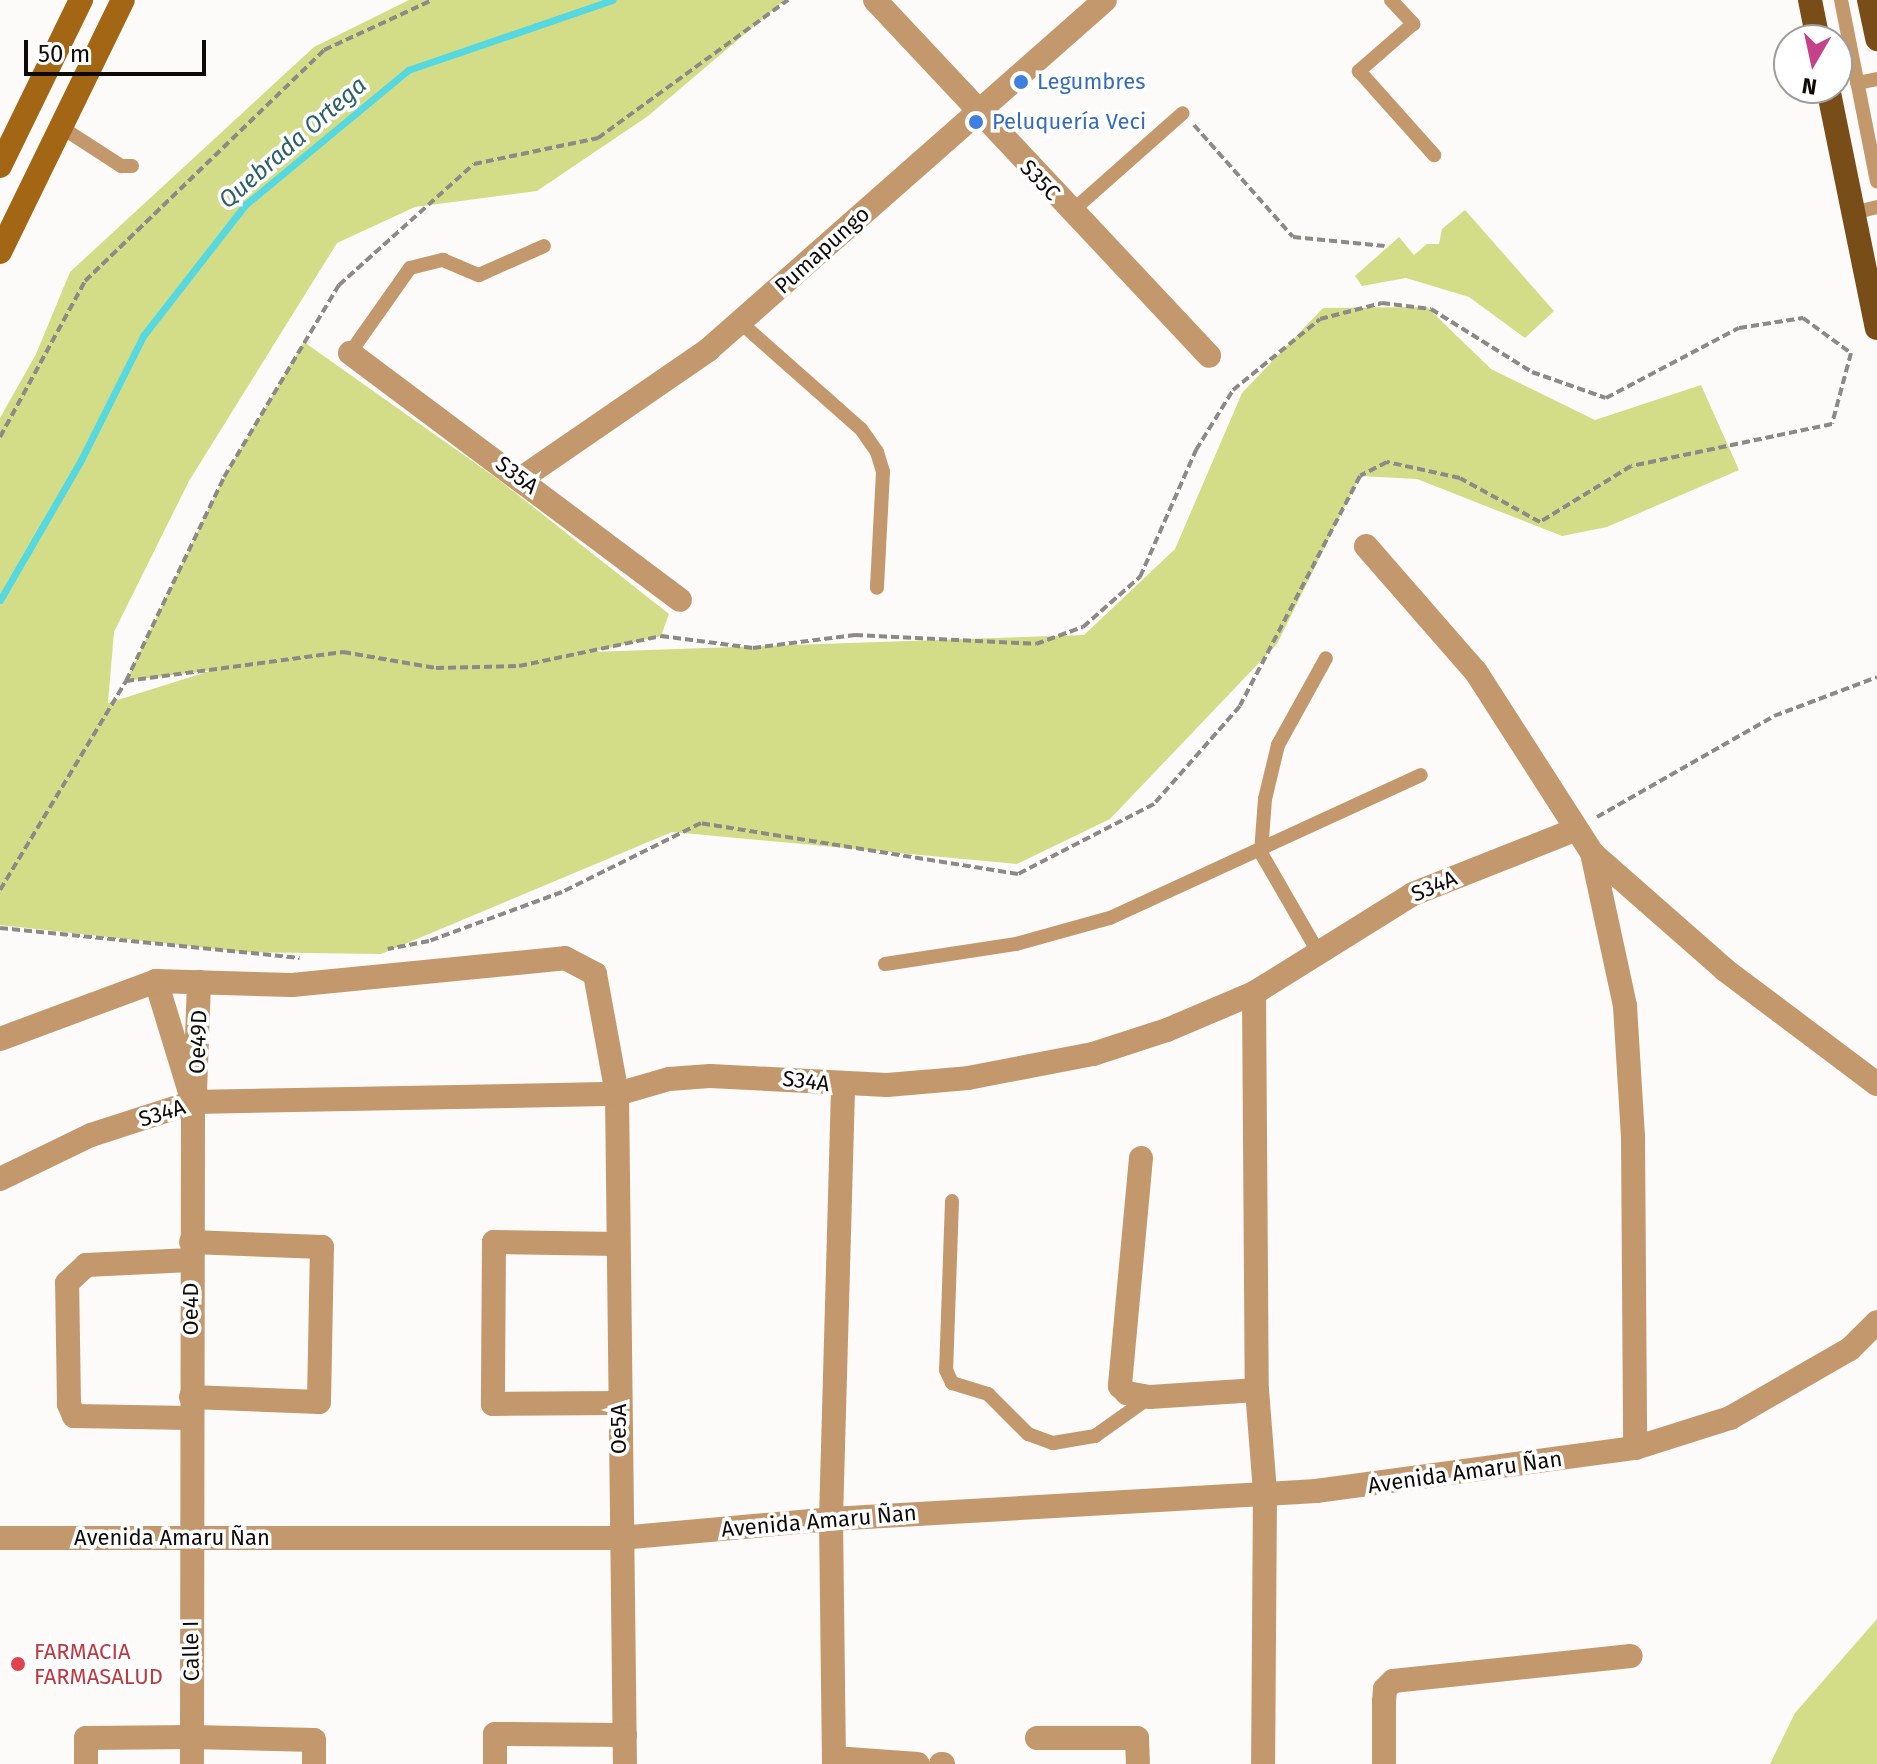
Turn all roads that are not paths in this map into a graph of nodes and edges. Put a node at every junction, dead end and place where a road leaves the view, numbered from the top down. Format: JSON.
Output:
{"nodes":[{"id":1,"x":81,"y":0,"type":"edge"},
{"id":2,"x":123,"y":0,"type":"edge"},
{"id":3,"x":875,"y":0,"type":"edge"},
{"id":4,"x":1105,"y":0,"type":"edge"},
{"id":5,"x":1391,"y":0,"type":"edge"},
{"id":6,"x":1810,"y":0,"type":"edge"},
{"id":7,"x":1841,"y":0,"type":"edge"},
{"id":8,"x":1869,"y":0,"type":"edge"},
{"id":9,"x":1815,"y":24,"type":"edge"},
{"id":10,"x":1877,"y":39,"type":"edge"},
{"id":11,"x":1877,"y":79,"type":"edge"},
{"id":12,"x":1857,"y":83,"type":"junction"},
{"id":13,"x":1833,"y":104,"type":"edge"},
{"id":14,"x":975,"y":112,"type":"junction"},
{"id":15,"x":1183,"y":113,"type":"road end"},
{"id":16,"x":61,"y":127,"type":"junction"},
{"id":17,"x":1434,"y":155,"type":"dead end"},
{"id":18,"x":0,"y":166,"type":"edge"},
{"id":19,"x":132,"y":166,"type":"dead end"},
{"id":20,"x":1877,"y":181,"type":"edge"},
{"id":21,"x":1865,"y":210,"type":"edge"},
{"id":22,"x":1071,"y":212,"type":"junction"},
{"id":23,"x":544,"y":246,"type":"dead end"},
{"id":24,"x":0,"y":252,"type":"edge"},
{"id":25,"x":741,"y":323,"type":"junction"},
{"id":26,"x":1877,"y":328,"type":"edge"},
{"id":27,"x":350,"y":353,"type":"joint"},
{"id":28,"x":1209,"y":356,"type":"dead end"},
{"id":29,"x":522,"y":478,"type":"junction"},
{"id":30,"x":1366,"y":546,"type":"dead end"},
{"id":31,"x":877,"y":588,"type":"dead end"},
{"id":32,"x":680,"y":600,"type":"dead end"},
{"id":33,"x":1326,"y":658,"type":"dead end"},
{"id":34,"x":1421,"y":775,"type":"dead end"},
{"id":35,"x":1575,"y":830,"type":"junction"},
{"id":36,"x":1261,"y":853,"type":"junction"},
{"id":37,"x":1592,"y":853,"type":"junction"},
{"id":38,"x":1317,"y":950,"type":"junction"},
{"id":39,"x":885,"y":964,"type":"dead end"},
{"id":40,"x":156,"y":981,"type":"junction"},
{"id":41,"x":199,"y":982,"type":"junction"},
{"id":42,"x":1254,"y":993,"type":"junction"},
{"id":43,"x":0,"y":1039,"type":"edge"},
{"id":44,"x":1877,"y":1084,"type":"edge"},
{"id":45,"x":843,"y":1086,"type":"junction"},
{"id":46,"x":189,"y":1091,"type":"junction"},
{"id":47,"x":617,"y":1094,"type":"junction"},
{"id":48,"x":1141,"y":1158,"type":"dead end"},
{"id":49,"x":0,"y":1179,"type":"edge"},
{"id":50,"x":952,"y":1201,"type":"dead end"},
{"id":51,"x":618,"y":1244,"type":"junction"},
{"id":52,"x":191,"y":1251,"type":"junction"},
{"id":53,"x":1877,"y":1322,"type":"edge"},
{"id":54,"x":1257,"y":1390,"type":"junction"},
{"id":55,"x":1150,"y":1397,"type":"junction"},
{"id":56,"x":619,"y":1403,"type":"junction"},
{"id":57,"x":191,"y":1408,"type":"junction"},
{"id":58,"x":1635,"y":1448,"type":"junction"},
{"id":59,"x":1265,"y":1491,"type":"junction"},
{"id":60,"x":831,"y":1519,"type":"junction"},
{"id":61,"x":0,"y":1538,"type":"edge"},
{"id":62,"x":190,"y":1538,"type":"junction"},
{"id":63,"x":620,"y":1538,"type":"junction"},
{"id":64,"x":1631,"y":1656,"type":"dead end"},
{"id":65,"x":625,"y":1735,"type":"junction"},
{"id":66,"x":192,"y":1737,"type":"junction"},
{"id":67,"x":1037,"y":1738,"type":"dead end"},
{"id":68,"x":834,"y":1761,"type":"edge"},
{"id":69,"x":86,"y":1764,"type":"edge"},
{"id":70,"x":192,"y":1764,"type":"edge"},
{"id":71,"x":314,"y":1764,"type":"edge"},
{"id":72,"x":495,"y":1764,"type":"edge"},
{"id":73,"x":625,"y":1764,"type":"edge"},
{"id":74,"x":918,"y":1764,"type":"edge"},
{"id":75,"x":1138,"y":1764,"type":"edge"},
{"id":76,"x":1263,"y":1764,"type":"edge"},
{"id":77,"x":1384,"y":1764,"type":"edge"}],
"edges":[{"from":1,"to":18,"type":"main road"},
{"from":2,"to":16,"type":"main road"},
{"from":3,"to":14,"type":"street","name":"S35C"},
{"from":4,"to":14,"type":"street","name":"Pumapungo"},
{"from":5,"to":17,"type":"lane"},
{"from":6,"to":9,"type":"main road"},
{"from":7,"to":12,"type":"lane"},
{"from":8,"to":10,"type":"main road"},
{"from":11,"to":12,"type":"lane"},
{"from":12,"to":20,"type":"lane"},
{"from":13,"to":21,"type":"main road"},
{"from":14,"to":22,"type":"street","name":"S35C"},
{"from":14,"to":25,"type":"street","name":"Pumapungo"},
{"from":15,"to":22,"type":"lane"},
{"from":16,"to":19,"type":"lane"},
{"from":16,"to":24,"type":"main road"},
{"from":21,"to":26,"type":"main road"},
{"from":22,"to":28,"type":"street","name":"S35C"},
{"from":23,"to":27,"type":"lane"},
{"from":25,"to":29,"type":"street","name":"Pumapungo"},
{"from":25,"to":31,"type":"lane"},
{"from":27,"to":29,"type":"street","name":"S35A"},
{"from":29,"to":32,"type":"street","name":"S35A"},
{"from":30,"to":35,"type":"street"},
{"from":33,"to":36,"type":"lane"},
{"from":34,"to":36,"type":"lane"},
{"from":35,"to":37,"type":"street"},
{"from":35,"to":38,"type":"street","name":"S34A"},
{"from":36,"to":38,"type":"lane"},
{"from":36,"to":39,"type":"lane"},
{"from":37,"to":44,"type":"street"},
{"from":37,"to":58,"type":"street"},
{"from":38,"to":42,"type":"street","name":"S34A"},
{"from":40,"to":41,"type":"street"},
{"from":40,"to":43,"type":"street"},
{"from":40,"to":46,"type":"street","name":"Oe49D"},
{"from":41,"to":46,"type":"street","name":"Oe49D"},
{"from":41,"to":47,"type":"street","name":"Oe5A"},
{"from":42,"to":45,"type":"street","name":"S34A"},
{"from":42,"to":54,"type":"street"},
{"from":45,"to":47,"type":"street","name":"S34A"},
{"from":45,"to":60,"type":"street"},
{"from":46,"to":47,"type":"street","name":"S34A"},
{"from":46,"to":49,"type":"street","name":"S34A"},
{"from":46,"to":52,"type":"street","name":"Oe4D"},
{"from":47,"to":51,"type":"street","name":"Oe5A"},
{"from":48,"to":55,"type":"street"},
{"from":50,"to":55,"type":"lane"},
{"from":51,"to":56,"type":"street","name":"Oe5A"},
{"from":51,"to":56,"type":"street"},
{"from":52,"to":57,"type":"street","name":"Oe4D"},
{"from":52,"to":57,"type":"street"},
{"from":52,"to":57,"type":"street"},
{"from":53,"to":58,"type":"street","name":"Avenida Amaru Ñan"},
{"from":54,"to":55,"type":"street"},
{"from":54,"to":59,"type":"street"},
{"from":56,"to":63,"type":"street","name":"Oe5A"},
{"from":57,"to":62,"type":"street","name":"Oe4D"},
{"from":58,"to":59,"type":"street","name":"Avenida Amaru Ñan"},
{"from":59,"to":60,"type":"street","name":"Avenida Amaru Ñan"},
{"from":59,"to":76,"type":"street"},
{"from":60,"to":63,"type":"street","name":"Avenida Amaru Ñan"},
{"from":60,"to":68,"type":"street"},
{"from":61,"to":62,"type":"street","name":"Avenida Amaru Ñan"},
{"from":62,"to":63,"type":"street","name":"Avenida Amaru Ñan"},
{"from":62,"to":66,"type":"street","name":"Calle I"},
{"from":63,"to":65,"type":"street","name":"Oe5A"},
{"from":64,"to":77,"type":"street"},
{"from":65,"to":72,"type":"street"},
{"from":65,"to":73,"type":"street","name":"Oe5A"},
{"from":66,"to":69,"type":"street"},
{"from":66,"to":70,"type":"street","name":"Calle I"},
{"from":66,"to":71,"type":"street"},
{"from":67,"to":75,"type":"street"},
{"from":68,"to":74,"type":"street"}]}
